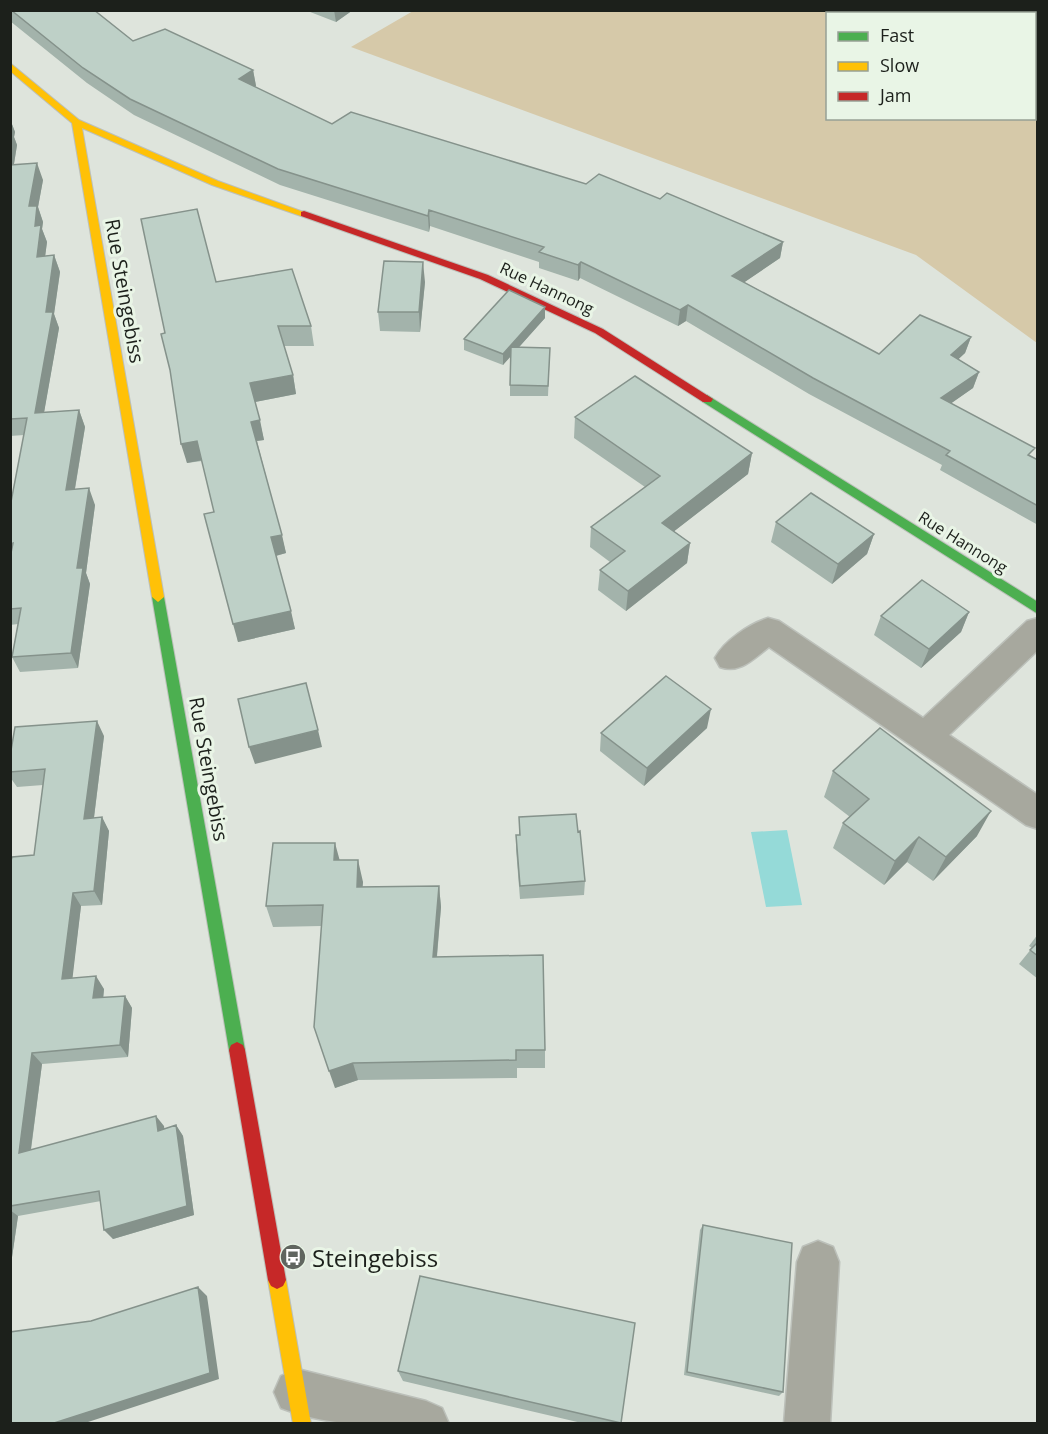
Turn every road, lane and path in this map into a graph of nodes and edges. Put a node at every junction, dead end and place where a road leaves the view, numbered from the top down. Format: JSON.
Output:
{"nodes":[{"id":1,"x":10,"y":66,"type":"edge"},
{"id":2,"x":76,"y":122,"type":"junction"},
{"id":3,"x":1038,"y":609,"type":"edge"},
{"id":4,"x":1038,"y":630,"type":"edge"},
{"id":5,"x":731,"y":658,"type":"dead end"},
{"id":6,"x":926,"y":736,"type":"junction"},
{"id":7,"x":1038,"y":814,"type":"edge"},
{"id":8,"x":818,"y":1262,"type":"dead end"},
{"id":9,"x":299,"y":1408,"type":"edge"},
{"id":10,"x":426,"y":1424,"type":"edge"},
{"id":11,"x":807,"y":1424,"type":"edge"}],
"edges":[{"from":1,"to":2,"type":"street","name":"Rue Hannong"},
{"from":2,"to":3,"type":"street","name":"Rue Hannong"},
{"from":2,"to":9,"type":"street","name":"Rue Steingebiss"},
{"from":4,"to":6,"type":"street"},
{"from":5,"to":6,"type":"street"},
{"from":6,"to":7,"type":"street"},
{"from":8,"to":11,"type":"street"},
{"from":9,"to":10,"type":"street"}]}
